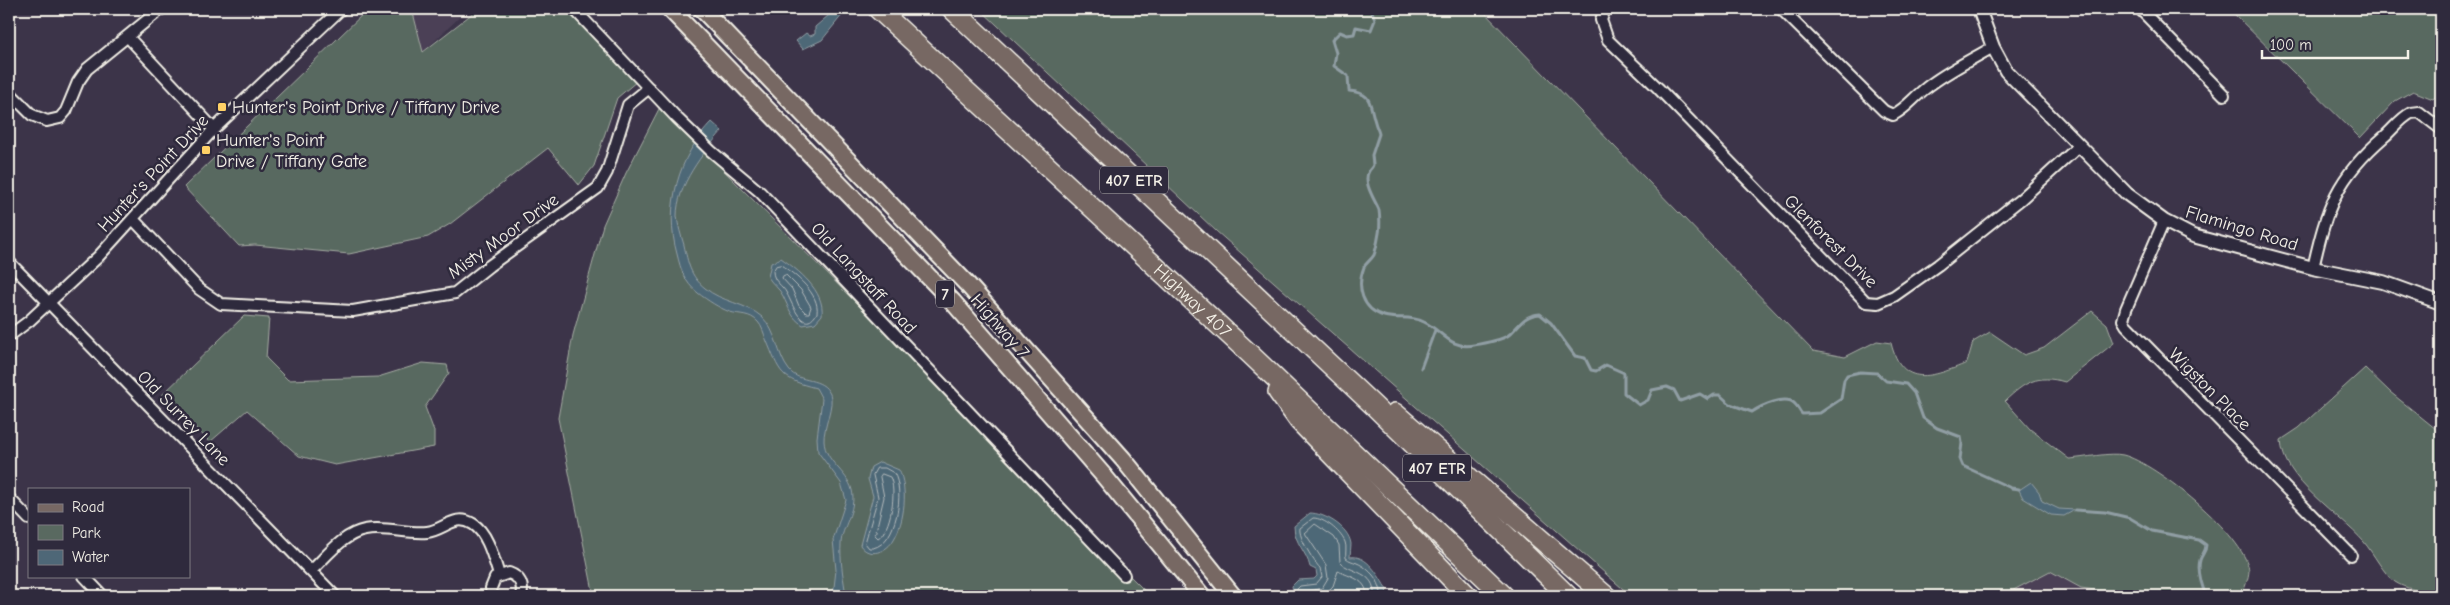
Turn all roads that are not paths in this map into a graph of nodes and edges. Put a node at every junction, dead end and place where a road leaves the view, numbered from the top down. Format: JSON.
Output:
{"nodes":[{"id":1,"x":160,"y":9,"type":"edge"},
{"id":2,"x":341,"y":9,"type":"edge"},
{"id":3,"x":574,"y":9,"type":"edge"},
{"id":4,"x":670,"y":9,"type":"edge"},
{"id":5,"x":702,"y":9,"type":"edge"},
{"id":6,"x":878,"y":9,"type":"edge"},
{"id":7,"x":952,"y":9,"type":"edge"},
{"id":8,"x":1605,"y":9,"type":"edge"},
{"id":9,"x":1781,"y":9,"type":"edge"},
{"id":10,"x":1979,"y":9,"type":"edge"},
{"id":11,"x":2140,"y":9,"type":"edge"},
{"id":12,"x":128,"y":37,"type":"junction"},
{"id":13,"x":1993,"y":47,"type":"junction"},
{"id":14,"x":649,"y":88,"type":"junction"},
{"id":15,"x":9,"y":92,"type":"edge"},
{"id":16,"x":2224,"y":96,"type":"dead end"},
{"id":17,"x":214,"y":129,"type":"junction"},
{"id":18,"x":2441,"y":129,"type":"edge"},
{"id":19,"x":2078,"y":147,"type":"junction"},
{"id":20,"x":133,"y":219,"type":"junction"},
{"id":21,"x":2164,"y":221,"type":"junction"},
{"id":22,"x":9,"y":262,"type":"edge"},
{"id":23,"x":2313,"y":268,"type":"junction"},
{"id":24,"x":48,"y":303,"type":"junction"},
{"id":25,"x":2441,"y":303,"type":"edge"},
{"id":26,"x":9,"y":336,"type":"edge"},
{"id":27,"x":1316,"y":352,"type":"junction"},
{"id":28,"x":1251,"y":355,"type":"junction"},
{"id":29,"x":9,"y":498,"type":"edge"},
{"id":30,"x":28,"y":518,"type":"edge"},
{"id":31,"x":2351,"y":555,"type":"dead end"},
{"id":32,"x":311,"y":571,"type":"junction"},
{"id":33,"x":499,"y":575,"type":"junction"},
{"id":34,"x":1124,"y":575,"type":"dead end"},
{"id":35,"x":86,"y":578,"type":"edge"},
{"id":36,"x":104,"y":596,"type":"edge"},
{"id":37,"x":335,"y":596,"type":"edge"},
{"id":38,"x":492,"y":596,"type":"edge"},
{"id":39,"x":521,"y":596,"type":"edge"},
{"id":40,"x":1202,"y":596,"type":"edge"},
{"id":41,"x":1233,"y":596,"type":"edge"},
{"id":42,"x":1468,"y":596,"type":"edge"},
{"id":43,"x":1504,"y":596,"type":"edge"},
{"id":44,"x":1568,"y":596,"type":"edge"},
{"id":45,"x":1606,"y":596,"type":"edge"}],
"edges":[{"from":1,"to":12,"type":"street"},
{"from":2,"to":17,"type":"street","name":"Hunter's Point Drive"},
{"from":3,"to":14,"type":"street","name":"Old Langstaff Road"},
{"from":4,"to":40,"type":"main road","name":"Highway 7","number":"7"},
{"from":5,"to":41,"type":"main road","name":"Highway 7","number":"7"},
{"from":6,"to":28,"type":"highway","name":"Highway 407","number":"407 ETR"},
{"from":7,"to":27,"type":"highway","number":"407 ETR"},
{"from":8,"to":19,"type":"street","name":"Glenforest Drive"},
{"from":9,"to":13,"type":"street"},
{"from":10,"to":13,"type":"street","name":"Flamingo Road"},
{"from":11,"to":16,"type":"street"},
{"from":12,"to":15,"type":"street"},
{"from":12,"to":17,"type":"street"},
{"from":13,"to":19,"type":"street","name":"Flamingo Road"},
{"from":14,"to":20,"type":"street","name":"Misty Moor Drive"},
{"from":14,"to":34,"type":"street","name":"Old Langstaff Road"},
{"from":17,"to":20,"type":"street","name":"Hunter's Point Drive"},
{"from":18,"to":23,"type":"street"},
{"from":19,"to":21,"type":"street","name":"Flamingo Road"},
{"from":20,"to":24,"type":"street","name":"Hunter's Point Drive"},
{"from":21,"to":23,"type":"street","name":"Flamingo Road"},
{"from":21,"to":31,"type":"street","name":"Wigston Place"},
{"from":22,"to":24,"type":"street","name":"Old Surrey Lane"},
{"from":23,"to":25,"type":"street","name":"Flamingo Road"},
{"from":24,"to":26,"type":"street","name":"Hunter's Point Drive"},
{"from":24,"to":32,"type":"street","name":"Old Surrey Lane"},
{"from":27,"to":44,"type":"highway","number":"407 ETR"},
{"from":27,"to":45,"type":"highway"},
{"from":28,"to":42,"type":"highway"},
{"from":28,"to":43,"type":"highway","name":"Highway 407","number":"407 ETR"},
{"from":29,"to":30,"type":"street"},
{"from":32,"to":33,"type":"street"},
{"from":32,"to":37,"type":"street","name":"Old Surrey Lane"},
{"from":33,"to":38,"type":"street"},
{"from":33,"to":39,"type":"street"},
{"from":35,"to":36,"type":"street"}]}
